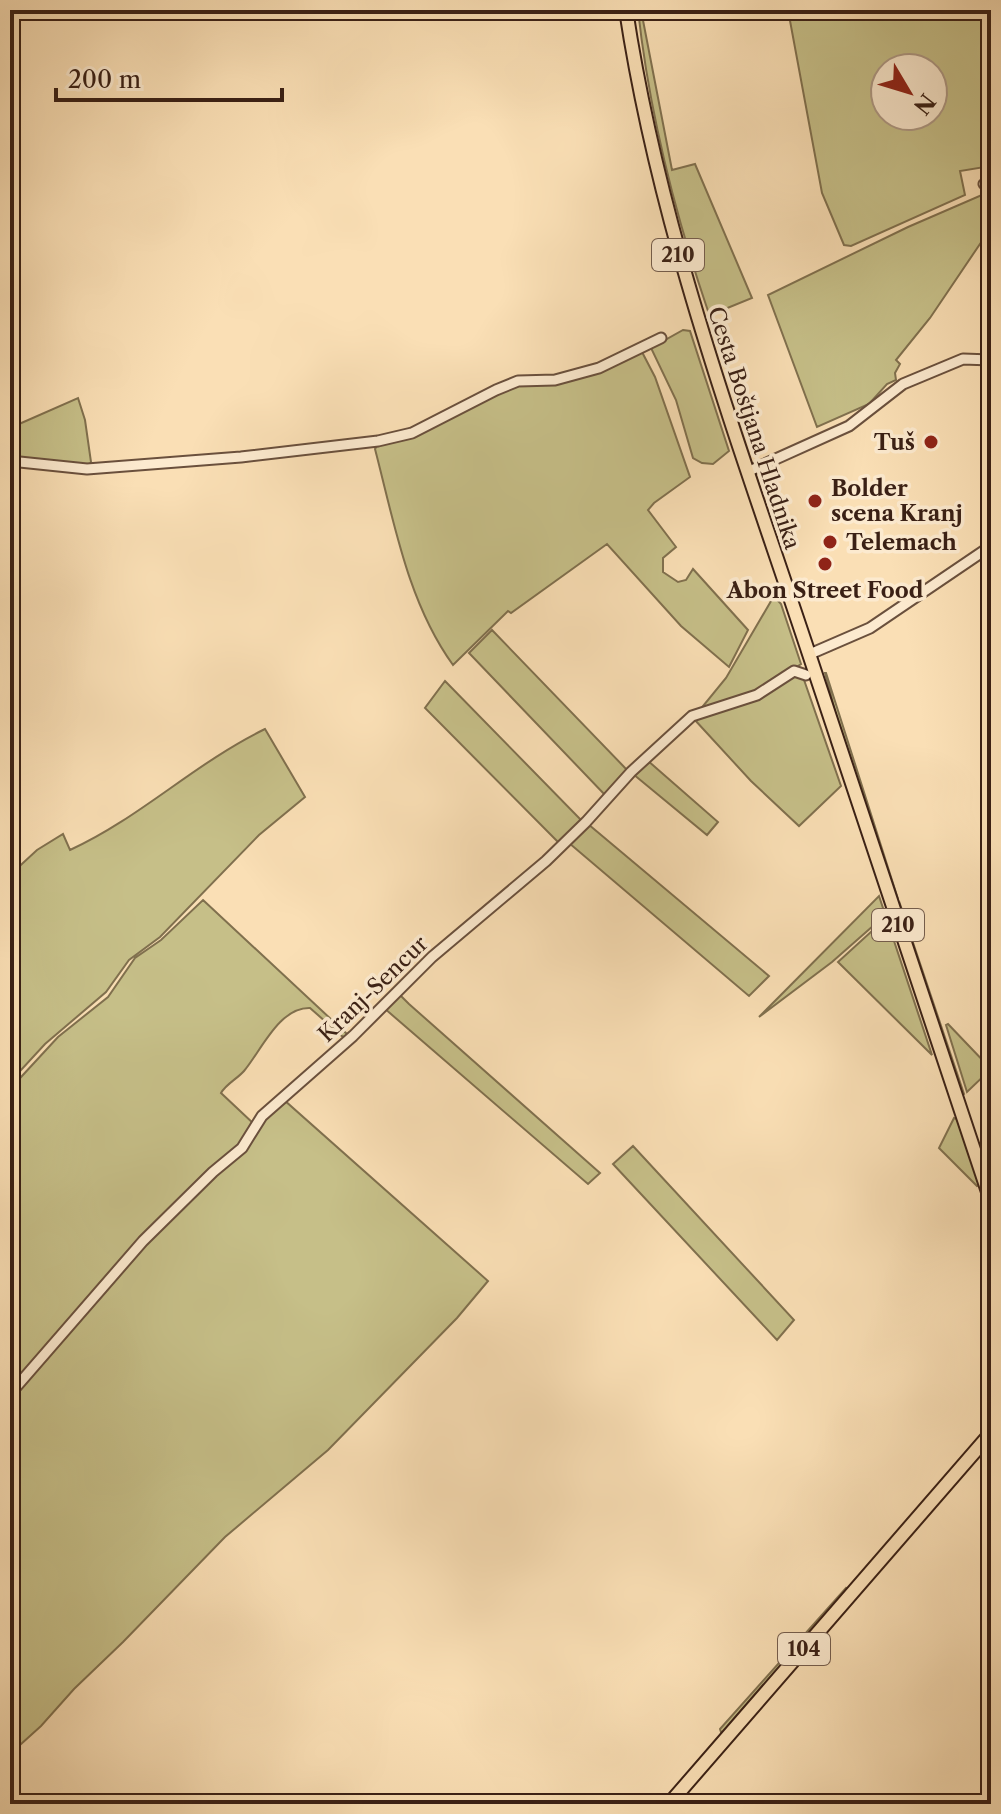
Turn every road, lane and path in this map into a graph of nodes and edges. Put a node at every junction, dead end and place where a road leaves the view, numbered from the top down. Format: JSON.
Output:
{"nodes":[{"id":1,"x":626,"y":10,"type":"edge"},
{"id":2,"x":661,"y":338,"type":"dead end"},
{"id":3,"x":991,"y":360,"type":"edge"},
{"id":4,"x":10,"y":461,"type":"edge"},
{"id":5,"x":747,"y":472,"type":"junction"},
{"id":6,"x":991,"y":546,"type":"edge"},
{"id":7,"x":810,"y":654,"type":"junction"},
{"id":8,"x":806,"y":675,"type":"dead end"},
{"id":9,"x":991,"y":1201,"type":"edge"},
{"id":10,"x":10,"y":1394,"type":"edge"},
{"id":11,"x":991,"y":1433,"type":"edge"},
{"id":12,"x":669,"y":1804,"type":"edge"}],
"edges":[{"from":1,"to":5,"type":"main road","name":"Cesta Boštjana Hladnika","number":"210"},
{"from":2,"to":4,"type":"street"},
{"from":3,"to":5,"type":"street"},
{"from":5,"to":7,"type":"main road","name":"Cesta Boštjana Hladnika","number":"210"},
{"from":6,"to":7,"type":"street"},
{"from":7,"to":9,"type":"main road","name":"Cesta Boštjana Hladnika","number":"210"},
{"from":8,"to":10,"type":"street","name":"Kranj-Sencur"},
{"from":11,"to":12,"type":"main road","number":"104"}]}
